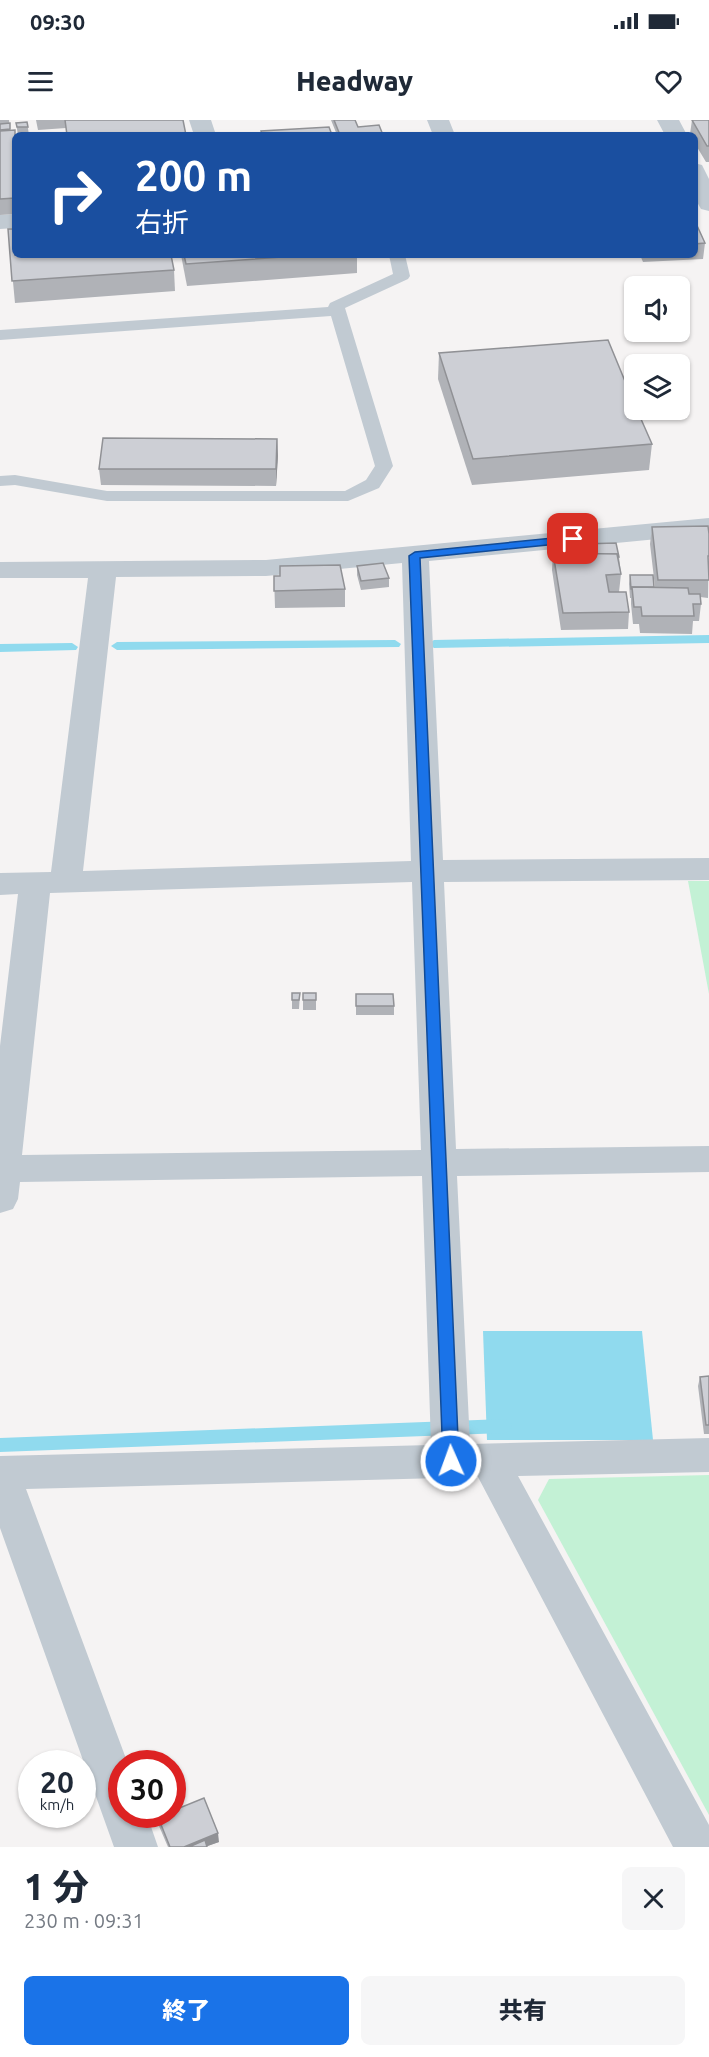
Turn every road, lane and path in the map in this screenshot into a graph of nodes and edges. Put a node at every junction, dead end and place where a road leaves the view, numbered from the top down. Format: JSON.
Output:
{"nodes":[{"id":1,"x":699,"y":174,"type":"edge"},
{"id":2,"x":709,"y":204,"type":"edge"},
{"id":3,"x":398,"y":258,"type":"edge"},
{"id":4,"x":337,"y":311,"type":"junction"},
{"id":5,"x":0,"y":335,"type":"edge"},
{"id":6,"x":0,"y":481,"type":"edge"},
{"id":7,"x":709,"y":526,"type":"edge"},
{"id":8,"x":415,"y":556,"type":"junction"},
{"id":9,"x":0,"y":570,"type":"edge"},
{"id":10,"x":103,"y":570,"type":"junction"},
{"id":11,"x":709,"y":869,"type":"edge"},
{"id":12,"x":428,"y":871,"type":"junction"},
{"id":13,"x":51,"y":882,"type":"junction"},
{"id":14,"x":0,"y":884,"type":"edge"},
{"id":15,"x":709,"y":1159,"type":"edge"},
{"id":16,"x":439,"y":1164,"type":"junction"},
{"id":17,"x":1,"y":1179,"type":"edge"},
{"id":18,"x":709,"y":1455,"type":"edge"},
{"id":19,"x":470,"y":1461,"type":"junction"},
{"id":20,"x":0,"y":1473,"type":"edge"},
{"id":21,"x":108,"y":1769,"type":"edge"},
{"id":22,"x":129,"y":1828,"type":"edge"},
{"id":23,"x":136,"y":1847,"type":"edge"},
{"id":24,"x":697,"y":1847,"type":"edge"}],
"edges":[{"from":1,"to":2,"type":"street"},
{"from":3,"to":4,"type":"lane"},
{"from":4,"to":5,"type":"lane"},
{"from":4,"to":6,"type":"lane"},
{"from":7,"to":8,"type":"street"},
{"from":8,"to":10,"type":"street"},
{"from":8,"to":12,"type":"street"},
{"from":9,"to":10,"type":"street"},
{"from":10,"to":13,"type":"street"},
{"from":11,"to":12,"type":"street"},
{"from":12,"to":13,"type":"street"},
{"from":12,"to":16,"type":"street"},
{"from":13,"to":14,"type":"street"},
{"from":13,"to":17,"type":"street"},
{"from":15,"to":16,"type":"street"},
{"from":16,"to":17,"type":"street"},
{"from":16,"to":19,"type":"street"},
{"from":18,"to":19,"type":"street"},
{"from":19,"to":20,"type":"street"},
{"from":19,"to":24,"type":"street"},
{"from":20,"to":21,"type":"street"},
{"from":22,"to":23,"type":"street"}]}
